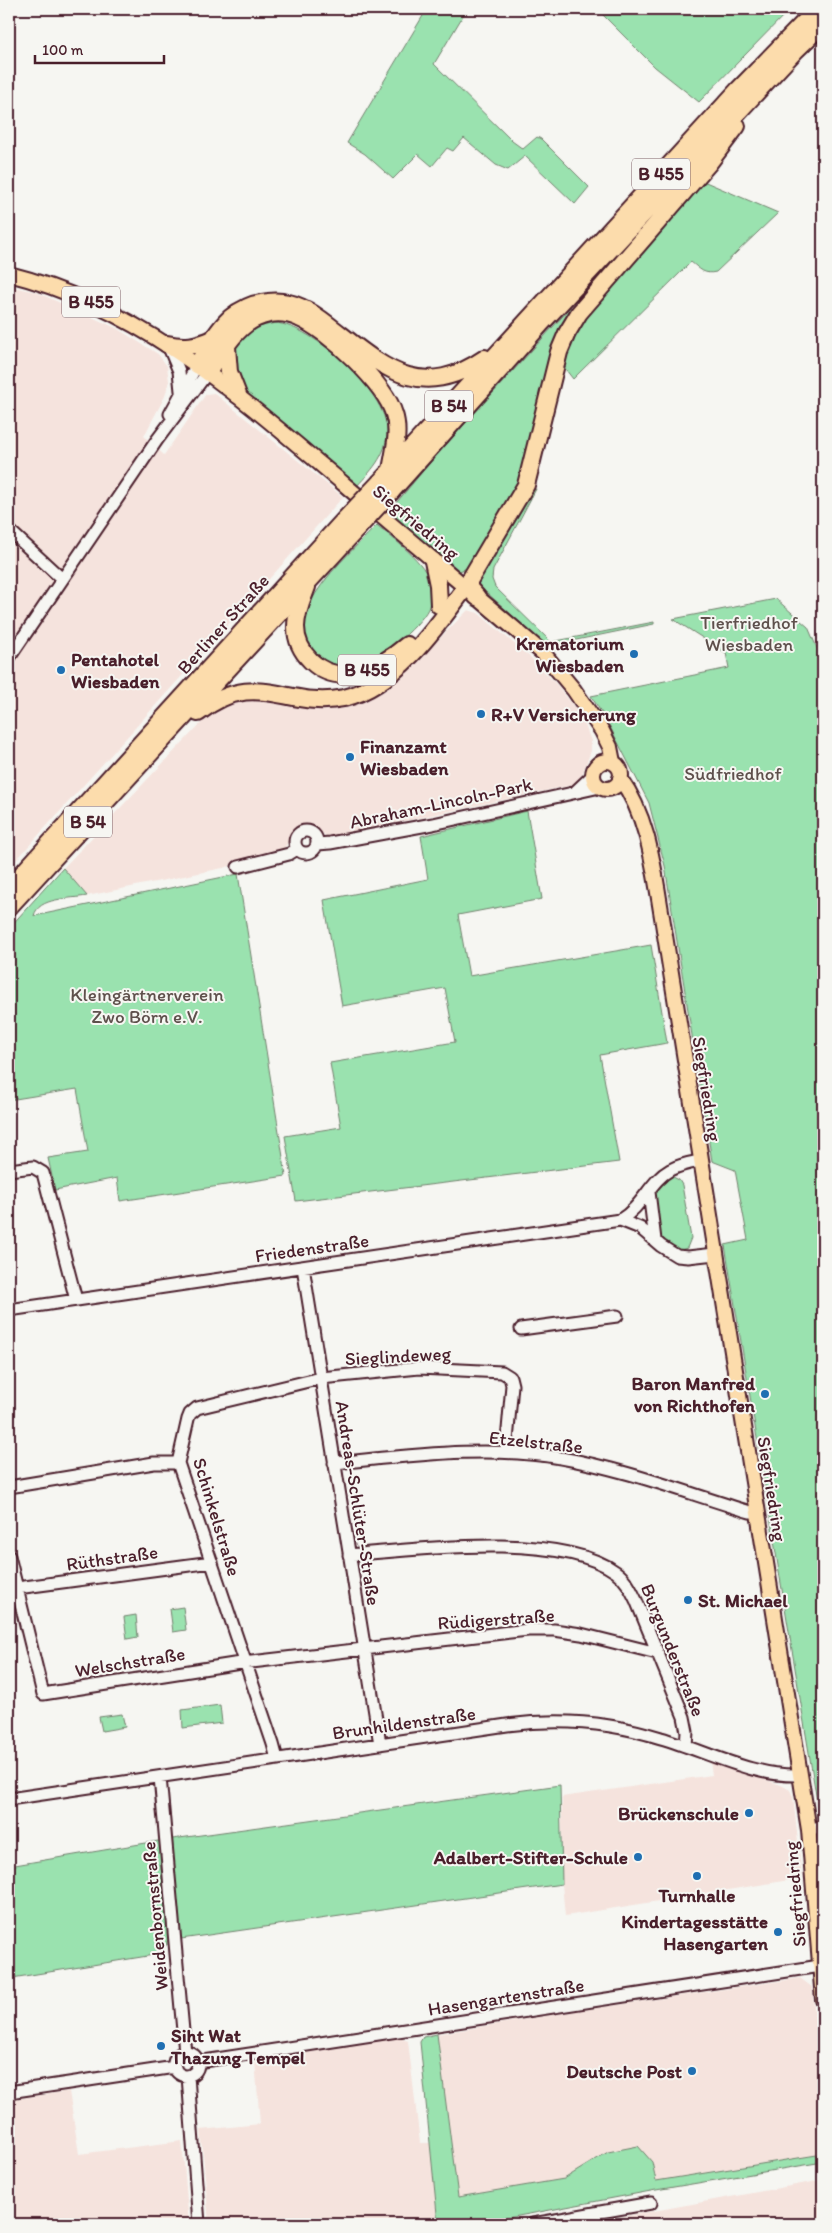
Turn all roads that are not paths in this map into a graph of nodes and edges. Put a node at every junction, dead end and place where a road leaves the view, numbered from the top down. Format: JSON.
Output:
{"nodes":[{"id":1,"x":817,"y":9,"type":"edge"},
{"id":2,"x":823,"y":24,"type":"edge"},
{"id":3,"x":761,"y":88,"type":"junction"},
{"id":4,"x":9,"y":274,"type":"edge"},
{"id":5,"x":220,"y":343,"type":"junction"},
{"id":6,"x":507,"y":343,"type":"junction"},
{"id":7,"x":167,"y":344,"type":"junction"},
{"id":8,"x":202,"y":368,"type":"junction"},
{"id":9,"x":181,"y":391,"type":"junction"},
{"id":10,"x":238,"y":395,"type":"junction"},
{"id":11,"x":156,"y":440,"type":"junction"},
{"id":12,"x":387,"y":481,"type":"junction"},
{"id":13,"x":351,"y":524,"type":"junction"},
{"id":14,"x":9,"y":530,"type":"edge"},
{"id":15,"x":433,"y":561,"type":"junction"},
{"id":16,"x":311,"y":578,"type":"junction"},
{"id":17,"x":62,"y":579,"type":"junction"},
{"id":18,"x":471,"y":592,"type":"junction"},
{"id":19,"x":439,"y":606,"type":"junction"},
{"id":20,"x":9,"y":658,"type":"edge"},
{"id":21,"x":167,"y":738,"type":"junction"},
{"id":22,"x":606,"y":775,"type":"junction"},
{"id":23,"x":318,"y":844,"type":"junction"},
{"id":24,"x":297,"y":850,"type":"junction"},
{"id":25,"x":238,"y":867,"type":"dead end"},
{"id":26,"x":9,"y":888,"type":"edge"},
{"id":27,"x":9,"y":907,"type":"edge"},
{"id":28,"x":700,"y":1161,"type":"junction"},
{"id":29,"x":9,"y":1170,"type":"edge"},
{"id":30,"x":648,"y":1192,"type":"junction"},
{"id":31,"x":620,"y":1220,"type":"junction"},
{"id":32,"x":655,"y":1240,"type":"junction"},
{"id":33,"x":715,"y":1254,"type":"junction"},
{"id":34,"x":302,"y":1267,"type":"junction"},
{"id":35,"x":76,"y":1300,"type":"junction"},
{"id":36,"x":9,"y":1310,"type":"edge"},
{"id":37,"x":617,"y":1316,"type":"dead end"},
{"id":38,"x":521,"y":1330,"type":"dead end"},
{"id":39,"x":321,"y":1378,"type":"junction"},
{"id":40,"x":506,"y":1452,"type":"junction"},
{"id":41,"x":178,"y":1463,"type":"junction"},
{"id":42,"x":334,"y":1463,"type":"junction"},
{"id":43,"x":9,"y":1487,"type":"edge"},
{"id":44,"x":757,"y":1512,"type":"junction"},
{"id":45,"x":349,"y":1555,"type":"junction"},
{"id":46,"x":9,"y":1556,"type":"edge"},
{"id":47,"x":212,"y":1562,"type":"junction"},
{"id":48,"x":17,"y":1588,"type":"junction"},
{"id":49,"x":364,"y":1650,"type":"junction"},
{"id":50,"x":658,"y":1654,"type":"junction"},
{"id":51,"x":246,"y":1664,"type":"junction"},
{"id":52,"x":380,"y":1744,"type":"junction"},
{"id":53,"x":686,"y":1746,"type":"junction"},
{"id":54,"x":277,"y":1759,"type":"junction"},
{"id":55,"x":800,"y":1775,"type":"junction"},
{"id":56,"x":160,"y":1777,"type":"junction"},
{"id":57,"x":9,"y":1799,"type":"edge"},
{"id":58,"x":823,"y":1826,"type":"edge"},
{"id":59,"x":809,"y":1830,"type":"junction"},
{"id":60,"x":820,"y":1966,"type":"junction"},
{"id":61,"x":823,"y":2000,"type":"edge"},
{"id":62,"x":185,"y":2052,"type":"junction"},
{"id":63,"x":197,"y":2062,"type":"junction"},
{"id":64,"x":174,"y":2067,"type":"junction"},
{"id":65,"x":188,"y":2076,"type":"junction"},
{"id":66,"x":9,"y":2092,"type":"edge"},
{"id":67,"x":651,"y":2203,"type":"dead end"},
{"id":68,"x":199,"y":2224,"type":"edge"},
{"id":69,"x":533,"y":2224,"type":"edge"}],
"edges":[{"from":1,"to":6,"type":"highway","number":"B 455"},
{"from":2,"to":3,"type":"highway","number":"B 455"},
{"from":3,"to":12,"type":"highway","number":"B 455"},
{"from":3,"to":18,"type":"highway"},
{"from":4,"to":7,"type":"main road","number":"B 455"},
{"from":5,"to":6,"type":"highway","number":"B 455"},
{"from":5,"to":7,"type":"highway","number":"B 455"},
{"from":5,"to":8,"type":"highway"},
{"from":5,"to":10,"type":"highway"},
{"from":5,"to":12,"type":"highway"},
{"from":6,"to":12,"type":"highway","number":"B 54"},
{"from":7,"to":8,"type":"main road","number":"B 455"},
{"from":7,"to":9,"type":"street"},
{"from":8,"to":9,"type":"street"},
{"from":8,"to":10,"type":"main road","name":"Siegfriedring","number":"B 455"},
{"from":8,"to":11,"type":"street"},
{"from":9,"to":11,"type":"street"},
{"from":10,"to":15,"type":"main road","name":"Siegfriedring","number":"B 455"},
{"from":11,"to":17,"type":"street"},
{"from":12,"to":13,"type":"highway","number":"B 455","bridge":true},
{"from":13,"to":16,"type":"highway","number":"B 455"},
{"from":13,"to":26,"type":"highway","name":"Berliner Straße","number":"B 54"},
{"from":14,"to":17,"type":"street"},
{"from":15,"to":18,"type":"main road","name":"Siegfriedring","number":"B 455"},
{"from":15,"to":19,"type":"highway"},
{"from":16,"to":19,"type":"highway","number":"B 455"},
{"from":16,"to":21,"type":"highway","number":"B 54"},
{"from":17,"to":20,"type":"street"},
{"from":18,"to":19,"type":"highway"},
{"from":18,"to":21,"type":"highway"},
{"from":18,"to":22,"type":"main road","name":"Siegfriedring","number":"B 455"},
{"from":21,"to":27,"type":"highway","number":"B 54"},
{"from":22,"to":23,"type":"street","name":"Abraham-Lincoln-Park"},
{"from":22,"to":28,"type":"main road","name":"Siegfriedring"},
{"from":23,"to":24,"type":"street","name":"Abraham-Lincoln-Park"},
{"from":23,"to":24,"type":"street"},
{"from":24,"to":25,"type":"street","name":"Abraham-Lincoln-Park"},
{"from":28,"to":30,"type":"street"},
{"from":28,"to":33,"type":"main road","name":"Siegfriedring"},
{"from":29,"to":35,"type":"street"},
{"from":30,"to":31,"type":"street"},
{"from":30,"to":32,"type":"street"},
{"from":31,"to":32,"type":"street"},
{"from":31,"to":34,"type":"street","name":"Friedenstraße"},
{"from":32,"to":33,"type":"street"},
{"from":33,"to":44,"type":"main road","name":"Siegfriedring"},
{"from":34,"to":35,"type":"street","name":"Friedenstraße"},
{"from":34,"to":39,"type":"street","name":"Andreas-Schlüter-Straße"},
{"from":35,"to":36,"type":"street","name":"Friedenstraße"},
{"from":37,"to":38,"type":"street"},
{"from":39,"to":40,"type":"street","name":"Sieglindeweg"},
{"from":39,"to":41,"type":"street","name":"Schinkelstraße"},
{"from":39,"to":42,"type":"street","name":"Andreas-Schlüter-Straße"},
{"from":40,"to":42,"type":"street","name":"Etzelstraße"},
{"from":40,"to":44,"type":"street","name":"Etzelstraße"},
{"from":41,"to":43,"type":"street"},
{"from":41,"to":47,"type":"street","name":"Schinkelstraße"},
{"from":42,"to":45,"type":"street","name":"Andreas-Schlüter-Straße"},
{"from":44,"to":55,"type":"main road","name":"Siegfriedring"},
{"from":45,"to":49,"type":"street","name":"Andreas-Schlüter-Straße"},
{"from":45,"to":50,"type":"street","name":"Burgunderstraße"},
{"from":46,"to":48,"type":"street","name":"Welschstraße"},
{"from":47,"to":48,"type":"street","name":"Rüthstraße"},
{"from":47,"to":51,"type":"street","name":"Schinkelstraße"},
{"from":48,"to":51,"type":"street","name":"Welschstraße"},
{"from":49,"to":50,"type":"street","name":"Rüdigerstraße"},
{"from":49,"to":51,"type":"street","name":"Welschstraße"},
{"from":49,"to":52,"type":"street","name":"Andreas-Schlüter-Straße"},
{"from":50,"to":53,"type":"street","name":"Burgunderstraße"},
{"from":51,"to":54,"type":"street","name":"Schinkelstraße"},
{"from":52,"to":53,"type":"street","name":"Brunhildenstraße"},
{"from":52,"to":54,"type":"street","name":"Brunhildenstraße"},
{"from":53,"to":55,"type":"street","name":"Brunhildenstraße"},
{"from":54,"to":56,"type":"street","name":"Brunhildenstraße"},
{"from":55,"to":59,"type":"main road","name":"Siegfriedring"},
{"from":56,"to":57,"type":"street","name":"Brunhildenstraße"},
{"from":56,"to":62,"type":"street","name":"Weidenbornstraße"},
{"from":58,"to":59,"type":"street"},
{"from":59,"to":60,"type":"main road","name":"Siegfriedring"},
{"from":60,"to":61,"type":"main road","name":"Siegfriedring"},
{"from":60,"to":63,"type":"street","name":"Hasengartenstraße"},
{"from":62,"to":63,"type":"street"},
{"from":62,"to":64,"type":"street"},
{"from":63,"to":65,"type":"street"},
{"from":64,"to":65,"type":"street"},
{"from":64,"to":66,"type":"street"},
{"from":65,"to":68,"type":"street"},
{"from":67,"to":69,"type":"street"}]}
